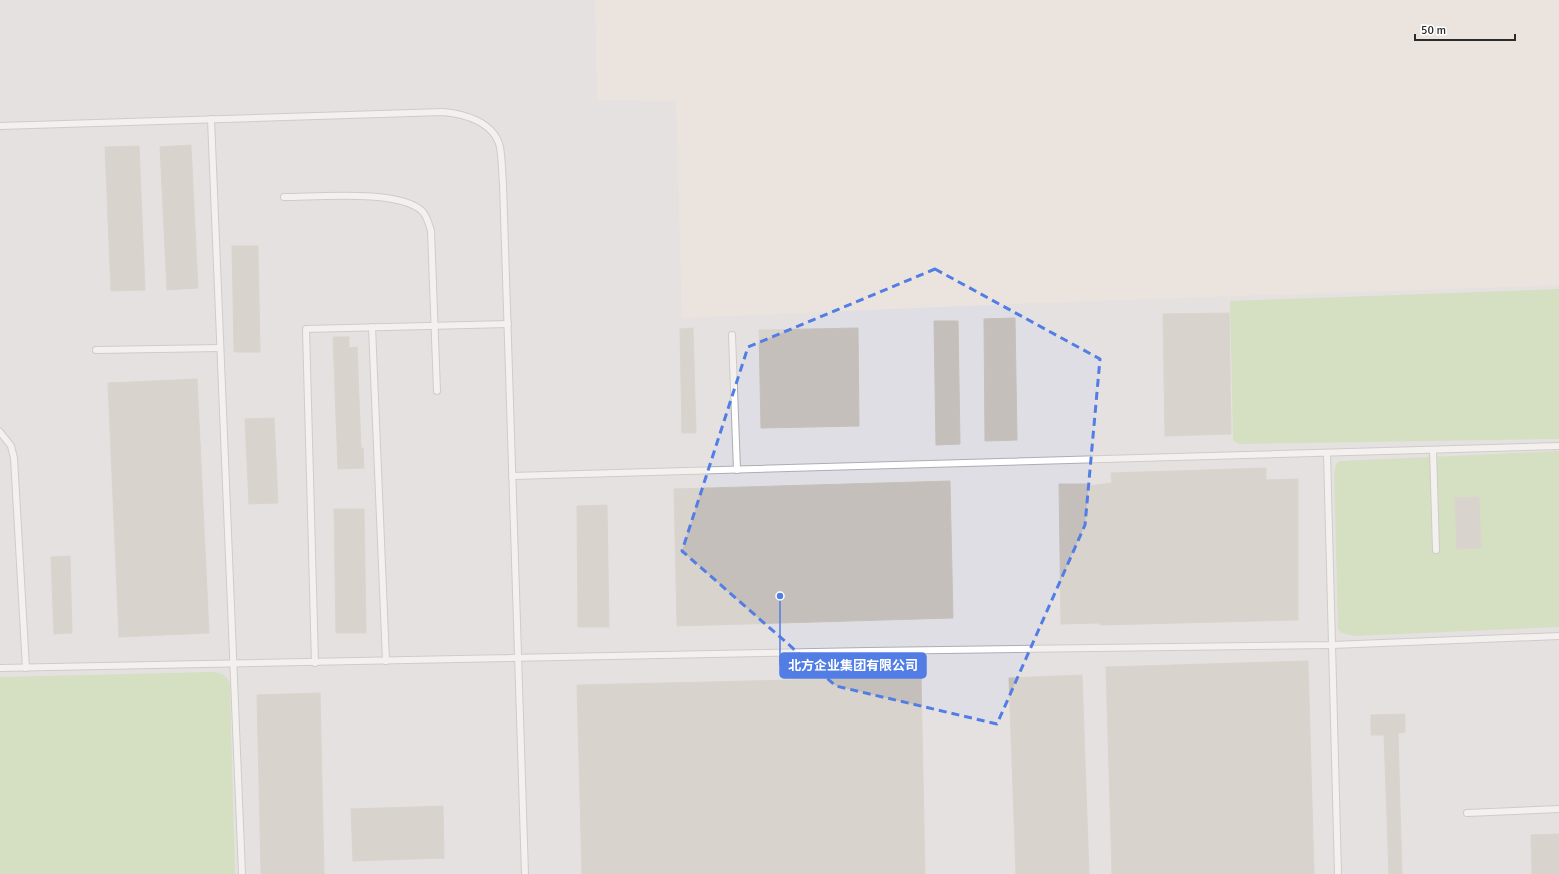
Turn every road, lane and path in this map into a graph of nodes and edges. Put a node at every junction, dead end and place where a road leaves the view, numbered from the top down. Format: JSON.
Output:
{"nodes":[{"id":1,"x":211,"y":119,"type":"junction"},
{"id":2,"x":0,"y":126,"type":"edge"},
{"id":3,"x":284,"y":198,"type":"dead end"},
{"id":4,"x":508,"y":324,"type":"junction"},
{"id":5,"x":435,"y":326,"type":"junction"},
{"id":6,"x":372,"y":327,"type":"junction"},
{"id":7,"x":732,"y":335,"type":"dead end"},
{"id":8,"x":220,"y":348,"type":"junction"},
{"id":9,"x":96,"y":350,"type":"dead end"},
{"id":10,"x":437,"y":391,"type":"dead end"},
{"id":11,"x":0,"y":432,"type":"edge"},
{"id":12,"x":1559,"y":446,"type":"edge"},
{"id":13,"x":1433,"y":450,"type":"junction"},
{"id":14,"x":1327,"y":453,"type":"junction"},
{"id":15,"x":737,"y":470,"type":"junction"},
{"id":16,"x":512,"y":476,"type":"junction"},
{"id":17,"x":1436,"y":550,"type":"dead end"},
{"id":18,"x":1559,"y":636,"type":"edge"},
{"id":19,"x":1332,"y":645,"type":"junction"},
{"id":20,"x":518,"y":659,"type":"junction"},
{"id":21,"x":386,"y":661,"type":"junction"},
{"id":22,"x":315,"y":663,"type":"junction"},
{"id":23,"x":233,"y":664,"type":"junction"},
{"id":24,"x":0,"y":668,"type":"edge"},
{"id":25,"x":26,"y":668,"type":"junction"},
{"id":26,"x":1559,"y":809,"type":"edge"},
{"id":27,"x":1467,"y":813,"type":"dead end"},
{"id":28,"x":242,"y":874,"type":"edge"},
{"id":29,"x":525,"y":874,"type":"edge"},
{"id":30,"x":1338,"y":874,"type":"edge"}],
"edges":[{"from":1,"to":2,"type":"lane"},
{"from":1,"to":4,"type":"lane"},
{"from":1,"to":8,"type":"lane"},
{"from":3,"to":5,"type":"lane"},
{"from":4,"to":5,"type":"lane"},
{"from":4,"to":16,"type":"lane"},
{"from":5,"to":6,"type":"lane"},
{"from":5,"to":10,"type":"lane"},
{"from":6,"to":21,"type":"lane"},
{"from":6,"to":22,"type":"lane"},
{"from":7,"to":15,"type":"lane"},
{"from":8,"to":9,"type":"lane"},
{"from":8,"to":23,"type":"lane"},
{"from":11,"to":25,"type":"lane"},
{"from":12,"to":13,"type":"lane"},
{"from":13,"to":14,"type":"lane"},
{"from":13,"to":17,"type":"lane"},
{"from":14,"to":15,"type":"lane"},
{"from":14,"to":19,"type":"lane"},
{"from":15,"to":16,"type":"lane"},
{"from":16,"to":20,"type":"lane"},
{"from":18,"to":19,"type":"lane"},
{"from":19,"to":20,"type":"lane"},
{"from":19,"to":30,"type":"lane"},
{"from":20,"to":21,"type":"lane"},
{"from":20,"to":29,"type":"lane"},
{"from":21,"to":22,"type":"lane"},
{"from":22,"to":23,"type":"lane"},
{"from":23,"to":25,"type":"lane"},
{"from":23,"to":28,"type":"lane"},
{"from":24,"to":25,"type":"lane"},
{"from":26,"to":27,"type":"lane"}]}
